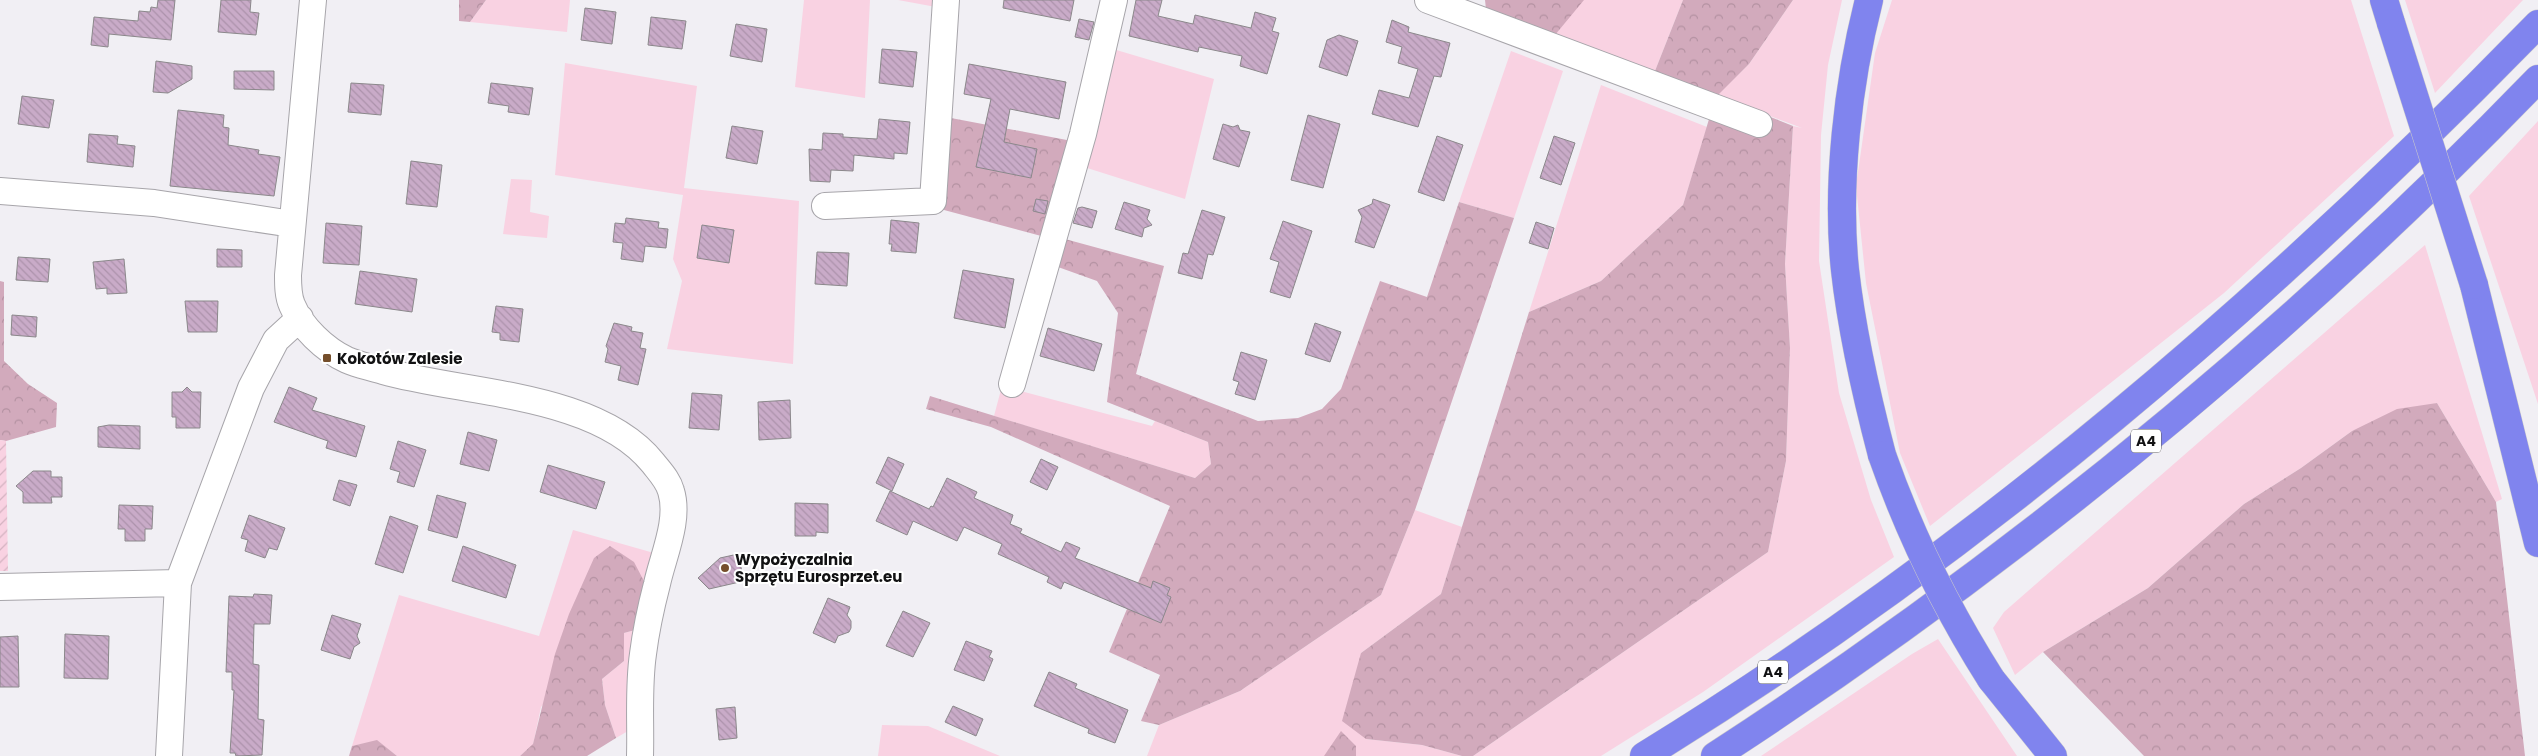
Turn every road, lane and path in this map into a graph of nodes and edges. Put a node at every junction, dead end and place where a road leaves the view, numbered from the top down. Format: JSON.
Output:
{"nodes":[{"id":1,"x":313,"y":0,"type":"edge"},
{"id":2,"x":946,"y":0,"type":"edge"},
{"id":3,"x":1114,"y":0,"type":"edge"},
{"id":4,"x":1428,"y":0,"type":"edge"},
{"id":5,"x":1869,"y":0,"type":"edge"},
{"id":6,"x":2388,"y":12,"type":"edge"},
{"id":7,"x":2538,"y":24,"type":"edge"},
{"id":8,"x":2538,"y":79,"type":"edge"},
{"id":9,"x":1760,"y":124,"type":"dead end"},
{"id":10,"x":0,"y":191,"type":"edge"},
{"id":11,"x":825,"y":206,"type":"dead end"},
{"id":12,"x":292,"y":224,"type":"junction"},
{"id":13,"x":300,"y":318,"type":"junction"},
{"id":14,"x":1012,"y":384,"type":"dead end"},
{"id":15,"x":2538,"y":543,"type":"edge"},
{"id":16,"x":178,"y":583,"type":"junction"},
{"id":17,"x":0,"y":587,"type":"edge"},
{"id":18,"x":169,"y":756,"type":"edge"},
{"id":19,"x":640,"y":756,"type":"edge"},
{"id":20,"x":1644,"y":756,"type":"edge"},
{"id":21,"x":1715,"y":756,"type":"edge"},
{"id":22,"x":2053,"y":756,"type":"edge"}],
"edges":[{"from":1,"to":12,"type":"street"},
{"from":2,"to":11,"type":"street"},
{"from":3,"to":14,"type":"street"},
{"from":4,"to":9,"type":"street"},
{"from":5,"to":22,"type":"highway","bridge":true},
{"from":6,"to":15,"type":"highway","bridge":true},
{"from":7,"to":20,"type":"highway","number":"A4"},
{"from":8,"to":21,"type":"highway","number":"A4"},
{"from":10,"to":12,"type":"street"},
{"from":12,"to":13,"type":"street"},
{"from":13,"to":16,"type":"street"},
{"from":13,"to":19,"type":"street"},
{"from":16,"to":17,"type":"street"},
{"from":16,"to":18,"type":"street"}]}
